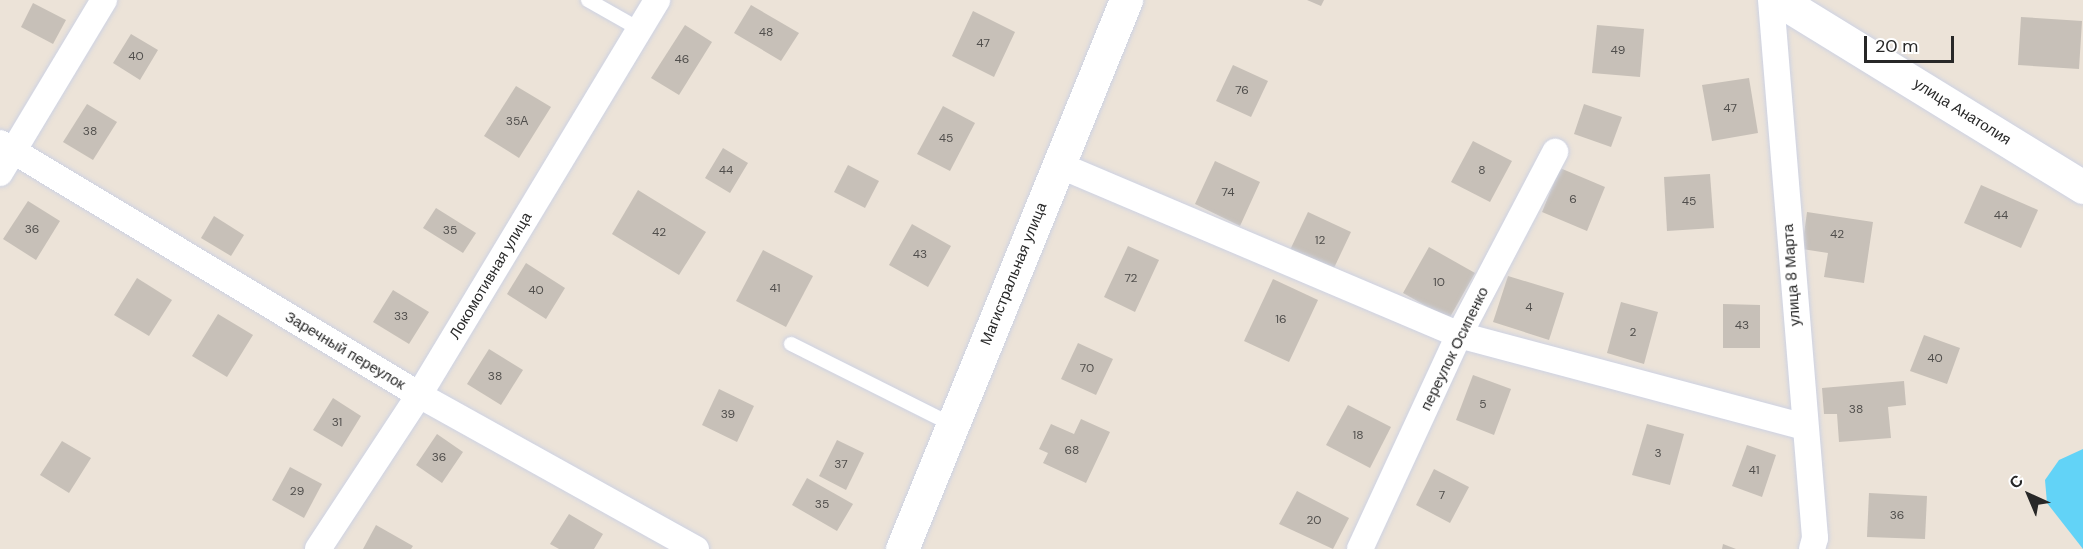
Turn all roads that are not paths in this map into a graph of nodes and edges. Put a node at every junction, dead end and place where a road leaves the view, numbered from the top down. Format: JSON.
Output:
{"nodes":[{"id":1,"x":104,"y":0,"type":"edge"},
{"id":2,"x":588,"y":0,"type":"edge"},
{"id":3,"x":657,"y":0,"type":"edge"},
{"id":4,"x":1126,"y":0,"type":"edge"},
{"id":5,"x":1771,"y":0,"type":"edge"},
{"id":6,"x":1779,"y":0,"type":"edge"},
{"id":7,"x":639,"y":29,"type":"junction"},
{"id":8,"x":6,"y":147,"type":"edge"},
{"id":9,"x":1555,"y":152,"type":"dead end"},
{"id":10,"x":1059,"y":165,"type":"junction"},
{"id":11,"x":0,"y":173,"type":"edge"},
{"id":12,"x":2083,"y":187,"type":"edge"},
{"id":13,"x":1459,"y":335,"type":"junction"},
{"id":14,"x":791,"y":344,"type":"dead end"},
{"id":15,"x":419,"y":395,"type":"junction"},
{"id":16,"x":953,"y":424,"type":"junction"},
{"id":17,"x":1804,"y":427,"type":"junction"},
{"id":18,"x":318,"y":549,"type":"edge"},
{"id":19,"x":696,"y":549,"type":"edge"},
{"id":20,"x":902,"y":549,"type":"edge"},
{"id":21,"x":1360,"y":549,"type":"edge"},
{"id":22,"x":1812,"y":549,"type":"edge"}],
"edges":[{"from":1,"to":8,"type":"street"},
{"from":2,"to":7,"type":"lane"},
{"from":3,"to":7,"type":"street","name":"Локомотивная улица"},
{"from":4,"to":10,"type":"street","name":"Магистральная улица"},
{"from":5,"to":17,"type":"street","name":"улица 8 Марта"},
{"from":6,"to":12,"type":"street","name":"улица Анатолия"},
{"from":7,"to":15,"type":"street","name":"Локомотивная улица"},
{"from":8,"to":11,"type":"street"},
{"from":8,"to":15,"type":"street","name":"Заречный переулок"},
{"from":9,"to":13,"type":"street","name":"переулок Осипенко"},
{"from":10,"to":13,"type":"street"},
{"from":10,"to":16,"type":"street","name":"Магистральная улица"},
{"from":13,"to":17,"type":"street"},
{"from":13,"to":21,"type":"street","name":"переулок Осипенко"},
{"from":14,"to":16,"type":"lane"},
{"from":15,"to":18,"type":"street","name":"Локомотивная улица"},
{"from":15,"to":19,"type":"street","name":"Заречный переулок"},
{"from":16,"to":20,"type":"street","name":"Магистральная улица"},
{"from":17,"to":22,"type":"street","name":"улица 8 Марта"}]}
